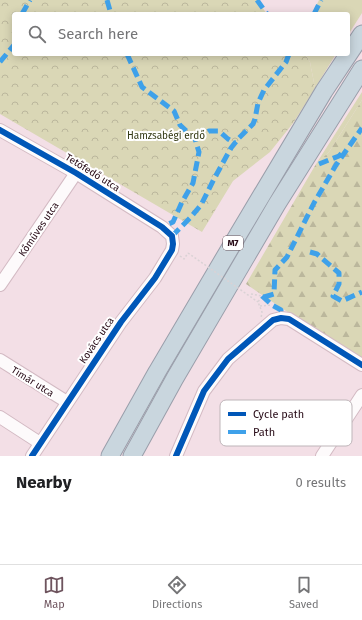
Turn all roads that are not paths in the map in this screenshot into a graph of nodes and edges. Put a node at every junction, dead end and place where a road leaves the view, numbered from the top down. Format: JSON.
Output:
{"nodes":[{"id":1,"x":362,"y":34,"type":"edge"},
{"id":2,"x":350,"y":52,"type":"edge"},
{"id":3,"x":347,"y":56,"type":"edge"},
{"id":4,"x":362,"y":69,"type":"edge"},
{"id":5,"x":0,"y":130,"type":"edge"},
{"id":6,"x":76,"y":173,"type":"junction"},
{"id":7,"x":172,"y":236,"type":"joint"},
{"id":8,"x":0,"y":285,"type":"edge"},
{"id":9,"x":0,"y":360,"type":"edge"},
{"id":10,"x":362,"y":365,"type":"edge"},
{"id":11,"x":362,"y":395,"type":"edge"},
{"id":12,"x":67,"y":402,"type":"junction"},
{"id":13,"x":352,"y":410,"type":"edge"},
{"id":14,"x":0,"y":418,"type":"edge"},
{"id":15,"x":40,"y":443,"type":"junction"},
{"id":16,"x":329,"y":446,"type":"edge"},
{"id":17,"x":32,"y":456,"type":"edge"},
{"id":18,"x":110,"y":456,"type":"edge"},
{"id":19,"x":132,"y":456,"type":"edge"},
{"id":20,"x":176,"y":456,"type":"edge"},
{"id":21,"x":322,"y":456,"type":"edge"}],
"edges":[{"from":1,"to":2,"type":"highway","number":"M7"},
{"from":3,"to":18,"type":"highway","number":"M7"},
{"from":4,"to":19,"type":"highway","number":"M7"},
{"from":5,"to":6,"type":"street","name":"Tetőfedő utca"},
{"from":6,"to":7,"type":"street","name":"Tetőfedő utca"},
{"from":6,"to":8,"type":"street","name":"Kőműves utca"},
{"from":7,"to":12,"type":"street","name":"Kovács utca"},
{"from":9,"to":12,"type":"street","name":"Tímár utca"},
{"from":10,"to":20,"type":"street"},
{"from":11,"to":13,"type":"street"},
{"from":12,"to":15,"type":"street","name":"Kovács utca"},
{"from":14,"to":15,"type":"street"},
{"from":15,"to":17,"type":"street","name":"Kovács utca"},
{"from":16,"to":21,"type":"street"}]}
